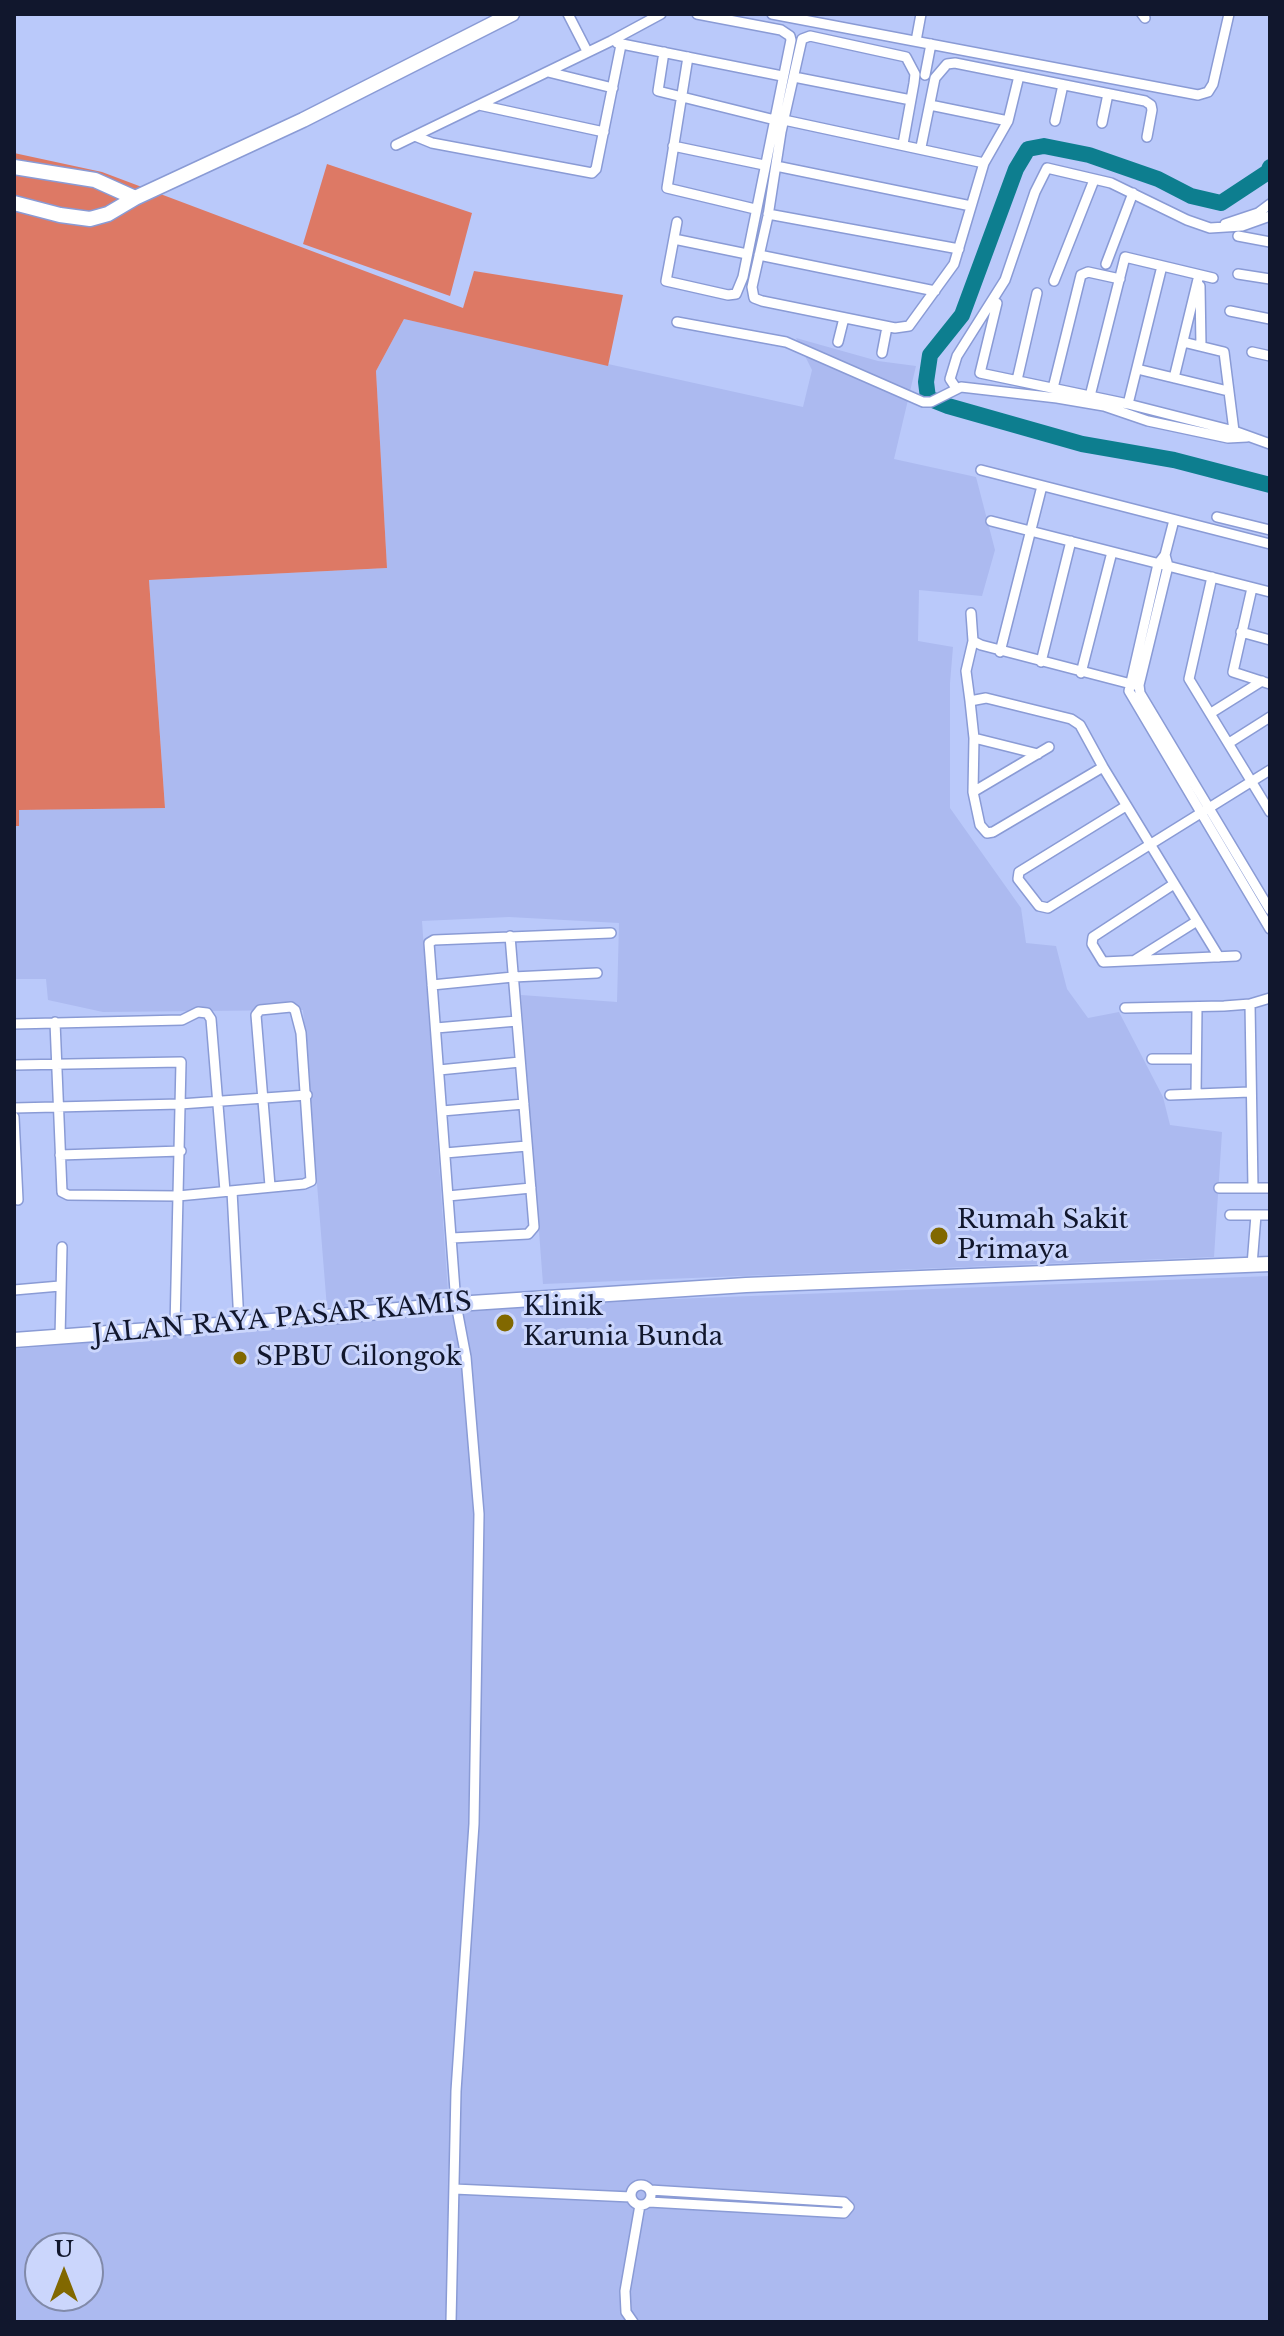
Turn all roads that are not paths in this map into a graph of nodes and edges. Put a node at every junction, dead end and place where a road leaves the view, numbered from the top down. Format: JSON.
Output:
{"nodes":[{"id":1,"x":512,"y":14,"type":"edge"},
{"id":2,"x":568,"y":14,"type":"edge"},
{"id":3,"x":661,"y":14,"type":"edge"},
{"id":4,"x":697,"y":14,"type":"edge"},
{"id":5,"x":772,"y":14,"type":"edge"},
{"id":6,"x":921,"y":14,"type":"edge"},
{"id":7,"x":1229,"y":14,"type":"edge"},
{"id":8,"x":611,"y":41,"type":"junction"},
{"id":9,"x":916,"y":41,"type":"junction"},
{"id":10,"x":931,"y":44,"type":"junction"},
{"id":11,"x":621,"y":45,"type":"junction"},
{"id":12,"x":587,"y":51,"type":"junction"},
{"id":13,"x":664,"y":52,"type":"junction"},
{"id":14,"x":688,"y":57,"type":"junction"},
{"id":15,"x":548,"y":72,"type":"junction"},
{"id":16,"x":782,"y":76,"type":"junction"},
{"id":17,"x":925,"y":76,"type":"junction"},
{"id":18,"x":1019,"y":76,"type":"junction"},
{"id":19,"x":794,"y":77,"type":"junction"},
{"id":20,"x":1063,"y":85,"type":"junction"},
{"id":21,"x":613,"y":88,"type":"junction"},
{"id":22,"x":1108,"y":94,"type":"junction"},
{"id":23,"x":680,"y":98,"type":"junction"},
{"id":24,"x":911,"y":100,"type":"junction"},
{"id":25,"x":479,"y":105,"type":"junction"},
{"id":26,"x":930,"y":105,"type":"junction"},
{"id":27,"x":780,"y":120,"type":"junction"},
{"id":28,"x":1008,"y":121,"type":"junction"},
{"id":29,"x":1055,"y":121,"type":"dead end"},
{"id":30,"x":1102,"y":123,"type":"dead end"},
{"id":31,"x":604,"y":132,"type":"junction"},
{"id":32,"x":415,"y":136,"type":"junction"},
{"id":33,"x":1147,"y":137,"type":"dead end"},
{"id":34,"x":903,"y":144,"type":"junction"},
{"id":35,"x":396,"y":145,"type":"dead end"},
{"id":36,"x":673,"y":146,"type":"junction"},
{"id":37,"x":921,"y":147,"type":"junction"},
{"id":38,"x":984,"y":163,"type":"junction"},
{"id":39,"x":764,"y":165,"type":"junction"},
{"id":40,"x":776,"y":166,"type":"junction"},
{"id":41,"x":14,"y":167,"type":"edge"},
{"id":42,"x":1094,"y":180,"type":"junction"},
{"id":43,"x":1133,"y":193,"type":"junction"},
{"id":44,"x":135,"y":198,"type":"junction"},
{"id":45,"x":14,"y":203,"type":"edge"},
{"id":46,"x":1270,"y":204,"type":"edge"},
{"id":47,"x":971,"y":206,"type":"junction"},
{"id":48,"x":755,"y":209,"type":"junction"},
{"id":49,"x":768,"y":214,"type":"junction"},
{"id":50,"x":1270,"y":216,"type":"edge"},
{"id":51,"x":677,"y":222,"type":"dead end"},
{"id":52,"x":1210,"y":228,"type":"junction"},
{"id":53,"x":1238,"y":236,"type":"dead end"},
{"id":54,"x":674,"y":239,"type":"junction"},
{"id":55,"x":1270,"y":242,"type":"edge"},
{"id":56,"x":959,"y":249,"type":"junction"},
{"id":57,"x":747,"y":254,"type":"junction"},
{"id":58,"x":759,"y":255,"type":"junction"},
{"id":59,"x":1106,"y":264,"type":"dead end"},
{"id":60,"x":1162,"y":266,"type":"junction"},
{"id":61,"x":1238,"y":274,"type":"dead end"},
{"id":62,"x":1199,"y":275,"type":"junction"},
{"id":63,"x":1213,"y":278,"type":"dead end"},
{"id":64,"x":1120,"y":279,"type":"junction"},
{"id":65,"x":1270,"y":279,"type":"edge"},
{"id":66,"x":1054,"y":281,"type":"dead end"},
{"id":67,"x":935,"y":291,"type":"junction"},
{"id":68,"x":1037,"y":293,"type":"dead end"},
{"id":69,"x":997,"y":303,"type":"dead end"},
{"id":70,"x":1230,"y":311,"type":"dead end"},
{"id":71,"x":844,"y":318,"type":"junction"},
{"id":72,"x":1270,"y":319,"type":"edge"},
{"id":73,"x":677,"y":322,"type":"dead end"},
{"id":74,"x":887,"y":327,"type":"junction"},
{"id":75,"x":838,"y":342,"type":"dead end"},
{"id":76,"x":1183,"y":342,"type":"junction"},
{"id":77,"x":1201,"y":346,"type":"junction"},
{"id":78,"x":1252,"y":352,"type":"dead end"},
{"id":79,"x":882,"y":353,"type":"dead end"},
{"id":80,"x":1270,"y":356,"type":"edge"},
{"id":81,"x":1137,"y":369,"type":"junction"},
{"id":82,"x":1174,"y":378,"type":"junction"},
{"id":83,"x":1017,"y":380,"type":"junction"},
{"id":84,"x":1053,"y":388,"type":"junction"},
{"id":85,"x":951,"y":391,"type":"junction"},
{"id":86,"x":1228,"y":391,"type":"junction"},
{"id":87,"x":1090,"y":396,"type":"junction"},
{"id":88,"x":1128,"y":404,"type":"junction"},
{"id":89,"x":1234,"y":431,"type":"junction"},
{"id":90,"x":1247,"y":437,"type":"junction"},
{"id":91,"x":1270,"y":444,"type":"edge"},
{"id":92,"x":981,"y":470,"type":"dead end"},
{"id":93,"x":1042,"y":486,"type":"junction"},
{"id":94,"x":1217,"y":517,"type":"dead end"},
{"id":95,"x":1174,"y":520,"type":"junction"},
{"id":96,"x":991,"y":521,"type":"dead end"},
{"id":97,"x":1270,"y":530,"type":"edge"},
{"id":98,"x":1030,"y":531,"type":"junction"},
{"id":99,"x":1071,"y":541,"type":"junction"},
{"id":100,"x":1270,"y":544,"type":"edge"},
{"id":101,"x":1112,"y":552,"type":"junction"},
{"id":102,"x":1163,"y":565,"type":"junction"},
{"id":103,"x":1212,"y":577,"type":"junction"},
{"id":104,"x":1252,"y":588,"type":"junction"},
{"id":105,"x":1270,"y":592,"type":"edge"},
{"id":106,"x":971,"y":613,"type":"dead end"},
{"id":107,"x":1241,"y":632,"type":"junction"},
{"id":108,"x":1270,"y":640,"type":"edge"},
{"id":109,"x":973,"y":641,"type":"junction"},
{"id":110,"x":1000,"y":652,"type":"junction"},
{"id":111,"x":1041,"y":662,"type":"junction"},
{"id":112,"x":1081,"y":673,"type":"junction"},
{"id":113,"x":1266,"y":682,"type":"edge"},
{"id":114,"x":1134,"y":685,"type":"junction"},
{"id":115,"x":970,"y":701,"type":"junction"},
{"id":116,"x":1211,"y":713,"type":"junction"},
{"id":117,"x":1270,"y":717,"type":"edge"},
{"id":118,"x":974,"y":738,"type":"junction"},
{"id":119,"x":1229,"y":743,"type":"junction"},
{"id":120,"x":1049,"y":747,"type":"dead end"},
{"id":121,"x":1038,"y":754,"type":"junction"},
{"id":122,"x":1103,"y":767,"type":"junction"},
{"id":123,"x":1270,"y":770,"type":"edge"},
{"id":124,"x":1251,"y":781,"type":"junction"},
{"id":125,"x":973,"y":792,"type":"junction"},
{"id":126,"x":1126,"y":806,"type":"junction"},
{"id":127,"x":1205,"y":812,"type":"junction"},
{"id":128,"x":1270,"y":812,"type":"edge"},
{"id":129,"x":1151,"y":845,"type":"junction"},
{"id":130,"x":1174,"y":884,"type":"junction"},
{"id":131,"x":1270,"y":910,"type":"edge"},
{"id":132,"x":1197,"y":921,"type":"junction"},
{"id":133,"x":1270,"y":929,"type":"edge"},
{"id":134,"x":611,"y":933,"type":"dead end"},
{"id":135,"x":510,"y":936,"type":"junction"},
{"id":136,"x":1236,"y":956,"type":"dead end"},
{"id":137,"x":1219,"y":957,"type":"junction"},
{"id":138,"x":1135,"y":960,"type":"junction"},
{"id":139,"x":597,"y":973,"type":"dead end"},
{"id":140,"x":513,"y":977,"type":"junction"},
{"id":141,"x":432,"y":985,"type":"junction"},
{"id":142,"x":1270,"y":998,"type":"edge"},
{"id":143,"x":1250,"y":1004,"type":"junction"},
{"id":144,"x":1125,"y":1008,"type":"dead end"},
{"id":145,"x":1197,"y":1008,"type":"junction"},
{"id":146,"x":517,"y":1021,"type":"junction"},
{"id":147,"x":55,"y":1022,"type":"junction"},
{"id":148,"x":14,"y":1024,"type":"edge"},
{"id":149,"x":436,"y":1028,"type":"junction"},
{"id":150,"x":1152,"y":1059,"type":"dead end"},
{"id":151,"x":1196,"y":1059,"type":"junction"},
{"id":152,"x":520,"y":1062,"type":"junction"},
{"id":153,"x":14,"y":1065,"type":"edge"},
{"id":154,"x":55,"y":1065,"type":"junction"},
{"id":155,"x":439,"y":1070,"type":"junction"},
{"id":156,"x":1250,"y":1092,"type":"junction"},
{"id":157,"x":1196,"y":1094,"type":"junction"},
{"id":158,"x":307,"y":1095,"type":"junction"},
{"id":159,"x":1170,"y":1095,"type":"dead end"},
{"id":160,"x":262,"y":1098,"type":"junction"},
{"id":161,"x":219,"y":1101,"type":"junction"},
{"id":162,"x":180,"y":1104,"type":"junction"},
{"id":163,"x":524,"y":1104,"type":"junction"},
{"id":164,"x":57,"y":1106,"type":"junction"},
{"id":165,"x":14,"y":1108,"type":"edge"},
{"id":166,"x":442,"y":1111,"type":"junction"},
{"id":167,"x":14,"y":1117,"type":"edge"},
{"id":168,"x":527,"y":1146,"type":"junction"},
{"id":169,"x":15,"y":1151,"type":"edge"},
{"id":170,"x":181,"y":1151,"type":"junction"},
{"id":171,"x":445,"y":1153,"type":"junction"},
{"id":172,"x":60,"y":1155,"type":"junction"},
{"id":173,"x":270,"y":1186,"type":"junction"},
{"id":174,"x":531,"y":1188,"type":"junction"},
{"id":175,"x":1219,"y":1188,"type":"dead end"},
{"id":176,"x":1253,"y":1188,"type":"junction"},
{"id":177,"x":1270,"y":1188,"type":"edge"},
{"id":178,"x":228,"y":1191,"type":"junction"},
{"id":179,"x":178,"y":1196,"type":"junction"},
{"id":180,"x":448,"y":1196,"type":"junction"},
{"id":181,"x":18,"y":1200,"type":"dead end"},
{"id":182,"x":1230,"y":1215,"type":"dead end"},
{"id":183,"x":1256,"y":1215,"type":"junction"},
{"id":184,"x":1270,"y":1215,"type":"edge"},
{"id":185,"x":452,"y":1238,"type":"junction"},
{"id":186,"x":62,"y":1247,"type":"dead end"},
{"id":187,"x":1270,"y":1264,"type":"edge"},
{"id":188,"x":1252,"y":1265,"type":"junction"},
{"id":189,"x":60,"y":1286,"type":"junction"},
{"id":190,"x":14,"y":1290,"type":"edge"},
{"id":191,"x":456,"y":1304,"type":"junction"},
{"id":192,"x":239,"y":1323,"type":"junction"},
{"id":193,"x":175,"y":1328,"type":"junction"},
{"id":194,"x":60,"y":1338,"type":"junction"},
{"id":195,"x":14,"y":1340,"type":"edge"},
{"id":196,"x":454,"y":2189,"type":"junction"},
{"id":197,"x":650,"y":2190,"type":"junction"},
{"id":198,"x":631,"y":2197,"type":"junction"},
{"id":199,"x":644,"y":2204,"type":"junction"},
{"id":200,"x":451,"y":2322,"type":"edge"},
{"id":201,"x":633,"y":2322,"type":"edge"}],
"edges":[{"from":1,"to":44,"type":"main road"},
{"from":2,"to":12,"type":"street"},
{"from":3,"to":8,"type":"street"},
{"from":4,"to":16,"type":"street"},
{"from":5,"to":9,"type":"street"},
{"from":6,"to":9,"type":"street"},
{"from":7,"to":10,"type":"street"},
{"from":8,"to":11,"type":"street"},
{"from":8,"to":12,"type":"street"},
{"from":9,"to":10,"type":"street"},
{"from":10,"to":17,"type":"street"},
{"from":11,"to":13,"type":"street"},
{"from":11,"to":21,"type":"street"},
{"from":12,"to":15,"type":"street"},
{"from":13,"to":14,"type":"street"},
{"from":13,"to":23,"type":"street"},
{"from":14,"to":16,"type":"street"},
{"from":14,"to":23,"type":"street"},
{"from":15,"to":21,"type":"street"},
{"from":15,"to":25,"type":"street"},
{"from":16,"to":27,"type":"street"},
{"from":17,"to":18,"type":"street"},
{"from":17,"to":19,"type":"street"},
{"from":17,"to":24,"type":"street"},
{"from":17,"to":26,"type":"street"},
{"from":18,"to":20,"type":"street"},
{"from":18,"to":28,"type":"street"},
{"from":19,"to":24,"type":"street"},
{"from":19,"to":27,"type":"street"},
{"from":20,"to":22,"type":"street"},
{"from":20,"to":29,"type":"street"},
{"from":21,"to":31,"type":"street"},
{"from":22,"to":30,"type":"street"},
{"from":22,"to":33,"type":"street"},
{"from":23,"to":27,"type":"street"},
{"from":23,"to":36,"type":"street"},
{"from":24,"to":34,"type":"street"},
{"from":25,"to":31,"type":"street"},
{"from":25,"to":32,"type":"street"},
{"from":26,"to":28,"type":"street"},
{"from":26,"to":37,"type":"street"},
{"from":27,"to":34,"type":"street"},
{"from":27,"to":39,"type":"street"},
{"from":27,"to":40,"type":"street"},
{"from":28,"to":38,"type":"street"},
{"from":31,"to":32,"type":"street"},
{"from":32,"to":35,"type":"street"},
{"from":34,"to":37,"type":"street"},
{"from":36,"to":39,"type":"street"},
{"from":36,"to":48,"type":"street"},
{"from":37,"to":38,"type":"street"},
{"from":38,"to":47,"type":"street"},
{"from":39,"to":48,"type":"street"},
{"from":40,"to":47,"type":"street"},
{"from":40,"to":49,"type":"street"},
{"from":41,"to":44,"type":"main road"},
{"from":42,"to":43,"type":"street"},
{"from":42,"to":66,"type":"street"},
{"from":42,"to":85,"type":"street"},
{"from":43,"to":52,"type":"street"},
{"from":43,"to":59,"type":"street"},
{"from":44,"to":45,"type":"main road"},
{"from":46,"to":52,"type":"street"},
{"from":47,"to":56,"type":"street"},
{"from":48,"to":57,"type":"street"},
{"from":49,"to":56,"type":"street"},
{"from":49,"to":58,"type":"street"},
{"from":50,"to":52,"type":"street"},
{"from":51,"to":54,"type":"street"},
{"from":53,"to":55,"type":"street"},
{"from":54,"to":57,"type":"street"},
{"from":54,"to":57,"type":"street"},
{"from":56,"to":67,"type":"street"},
{"from":58,"to":67,"type":"street"},
{"from":58,"to":71,"type":"street"},
{"from":60,"to":62,"type":"street"},
{"from":60,"to":64,"type":"street"},
{"from":60,"to":81,"type":"street"},
{"from":61,"to":65,"type":"street"},
{"from":62,"to":63,"type":"street"},
{"from":62,"to":76,"type":"street"},
{"from":62,"to":77,"type":"street"},
{"from":64,"to":84,"type":"street"},
{"from":64,"to":87,"type":"street"},
{"from":67,"to":74,"type":"street"},
{"from":68,"to":83,"type":"street"},
{"from":69,"to":83,"type":"street"},
{"from":70,"to":72,"type":"street"},
{"from":71,"to":74,"type":"street"},
{"from":71,"to":75,"type":"street"},
{"from":73,"to":85,"type":"street"},
{"from":74,"to":79,"type":"street"},
{"from":76,"to":77,"type":"street"},
{"from":76,"to":82,"type":"street"},
{"from":77,"to":86,"type":"street"},
{"from":78,"to":80,"type":"street"},
{"from":81,"to":82,"type":"street"},
{"from":81,"to":88,"type":"street"},
{"from":82,"to":86,"type":"street"},
{"from":83,"to":84,"type":"street"},
{"from":84,"to":87,"type":"street"},
{"from":85,"to":90,"type":"street"},
{"from":86,"to":89,"type":"street"},
{"from":87,"to":88,"type":"street"},
{"from":88,"to":89,"type":"street"},
{"from":89,"to":90,"type":"street"},
{"from":90,"to":91,"type":"street"},
{"from":92,"to":93,"type":"street"},
{"from":93,"to":95,"type":"street"},
{"from":93,"to":98,"type":"street"},
{"from":94,"to":97,"type":"street"},
{"from":95,"to":100,"type":"street"},
{"from":95,"to":102,"type":"street"},
{"from":96,"to":98,"type":"street"},
{"from":98,"to":99,"type":"street"},
{"from":98,"to":110,"type":"street"},
{"from":99,"to":101,"type":"street"},
{"from":99,"to":111,"type":"street"},
{"from":101,"to":102,"type":"street"},
{"from":101,"to":112,"type":"street"},
{"from":102,"to":103,"type":"street"},
{"from":102,"to":114,"type":"street"},
{"from":103,"to":104,"type":"street"},
{"from":103,"to":116,"type":"street"},
{"from":104,"to":105,"type":"street"},
{"from":104,"to":107,"type":"street"},
{"from":106,"to":109,"type":"street"},
{"from":107,"to":108,"type":"street"},
{"from":107,"to":113,"type":"street"},
{"from":109,"to":110,"type":"street"},
{"from":109,"to":115,"type":"street"},
{"from":110,"to":111,"type":"street"},
{"from":111,"to":112,"type":"street"},
{"from":112,"to":114,"type":"street"},
{"from":113,"to":116,"type":"street"},
{"from":114,"to":127,"type":"street"},
{"from":115,"to":118,"type":"street"},
{"from":115,"to":122,"type":"street"},
{"from":116,"to":119,"type":"street"},
{"from":117,"to":119,"type":"street"},
{"from":118,"to":121,"type":"street"},
{"from":118,"to":125,"type":"street"},
{"from":119,"to":124,"type":"street"},
{"from":120,"to":121,"type":"street"},
{"from":121,"to":125,"type":"street"},
{"from":122,"to":125,"type":"street"},
{"from":122,"to":126,"type":"street"},
{"from":123,"to":124,"type":"street"},
{"from":124,"to":127,"type":"street"},
{"from":124,"to":128,"type":"street"},
{"from":126,"to":129,"type":"street"},
{"from":126,"to":129,"type":"street"},
{"from":127,"to":129,"type":"street"},
{"from":127,"to":131,"type":"street"},
{"from":127,"to":133,"type":"street"},
{"from":129,"to":130,"type":"street"},
{"from":130,"to":132,"type":"street"},
{"from":130,"to":138,"type":"street"},
{"from":132,"to":137,"type":"street"},
{"from":132,"to":138,"type":"street"},
{"from":134,"to":135,"type":"street"},
{"from":135,"to":140,"type":"street"},
{"from":135,"to":141,"type":"street"},
{"from":136,"to":137,"type":"street"},
{"from":137,"to":138,"type":"street"},
{"from":139,"to":140,"type":"street"},
{"from":140,"to":141,"type":"street"},
{"from":140,"to":146,"type":"street"},
{"from":141,"to":149,"type":"street"},
{"from":142,"to":143,"type":"street"},
{"from":143,"to":145,"type":"street"},
{"from":143,"to":156,"type":"street"},
{"from":144,"to":145,"type":"street"},
{"from":145,"to":151,"type":"street"},
{"from":146,"to":149,"type":"street"},
{"from":146,"to":152,"type":"street"},
{"from":147,"to":148,"type":"street"},
{"from":147,"to":154,"type":"street"},
{"from":147,"to":161,"type":"street"},
{"from":149,"to":155,"type":"street"},
{"from":150,"to":151,"type":"street"},
{"from":151,"to":157,"type":"street"},
{"from":152,"to":155,"type":"street"},
{"from":152,"to":163,"type":"street"},
{"from":153,"to":154,"type":"street"},
{"from":154,"to":162,"type":"street"},
{"from":154,"to":164,"type":"street"},
{"from":155,"to":166,"type":"street"},
{"from":156,"to":157,"type":"street"},
{"from":156,"to":176,"type":"street"},
{"from":157,"to":159,"type":"street"},
{"from":158,"to":160,"type":"street"},
{"from":158,"to":160,"type":"street"},
{"from":158,"to":173,"type":"street"},
{"from":160,"to":161,"type":"street"},
{"from":160,"to":173,"type":"street"},
{"from":161,"to":162,"type":"street"},
{"from":161,"to":178,"type":"street"},
{"from":162,"to":164,"type":"street"},
{"from":162,"to":170,"type":"street"},
{"from":163,"to":166,"type":"street"},
{"from":163,"to":168,"type":"street"},
{"from":164,"to":165,"type":"street"},
{"from":164,"to":172,"type":"street"},
{"from":166,"to":171,"type":"street"},
{"from":167,"to":169,"type":"street"},
{"from":168,"to":171,"type":"street"},
{"from":168,"to":174,"type":"street"},
{"from":169,"to":181,"type":"street"},
{"from":170,"to":172,"type":"street"},
{"from":170,"to":179,"type":"street"},
{"from":171,"to":180,"type":"street"},
{"from":172,"to":179,"type":"street"},
{"from":173,"to":178,"type":"street"},
{"from":174,"to":180,"type":"street"},
{"from":174,"to":185,"type":"street"},
{"from":175,"to":176,"type":"street"},
{"from":176,"to":177,"type":"street"},
{"from":178,"to":179,"type":"street"},
{"from":178,"to":192,"type":"street"},
{"from":179,"to":193,"type":"street"},
{"from":180,"to":185,"type":"street"},
{"from":182,"to":183,"type":"street"},
{"from":183,"to":184,"type":"street"},
{"from":183,"to":188,"type":"street"},
{"from":185,"to":191,"type":"street"},
{"from":186,"to":189,"type":"street"},
{"from":187,"to":188,"type":"main road","name":"JALAN RAYA PASAR KAMIS"},
{"from":188,"to":191,"type":"main road","name":"JALAN RAYA PASAR KAMIS"},
{"from":189,"to":190,"type":"street"},
{"from":189,"to":194,"type":"street"},
{"from":191,"to":192,"type":"main road","name":"JALAN RAYA PASAR KAMIS"},
{"from":191,"to":196,"type":"street"},
{"from":192,"to":193,"type":"main road","name":"JALAN RAYA PASAR KAMIS"},
{"from":193,"to":194,"type":"main road","name":"JALAN RAYA PASAR KAMIS"},
{"from":194,"to":195,"type":"main road","name":"JALAN RAYA PASAR KAMIS"},
{"from":196,"to":198,"type":"street"},
{"from":196,"to":200,"type":"street"},
{"from":197,"to":198,"type":"street"},
{"from":197,"to":199,"type":"street"},
{"from":197,"to":199,"type":"street"},
{"from":198,"to":199,"type":"street"},
{"from":199,"to":201,"type":"street"}]}
